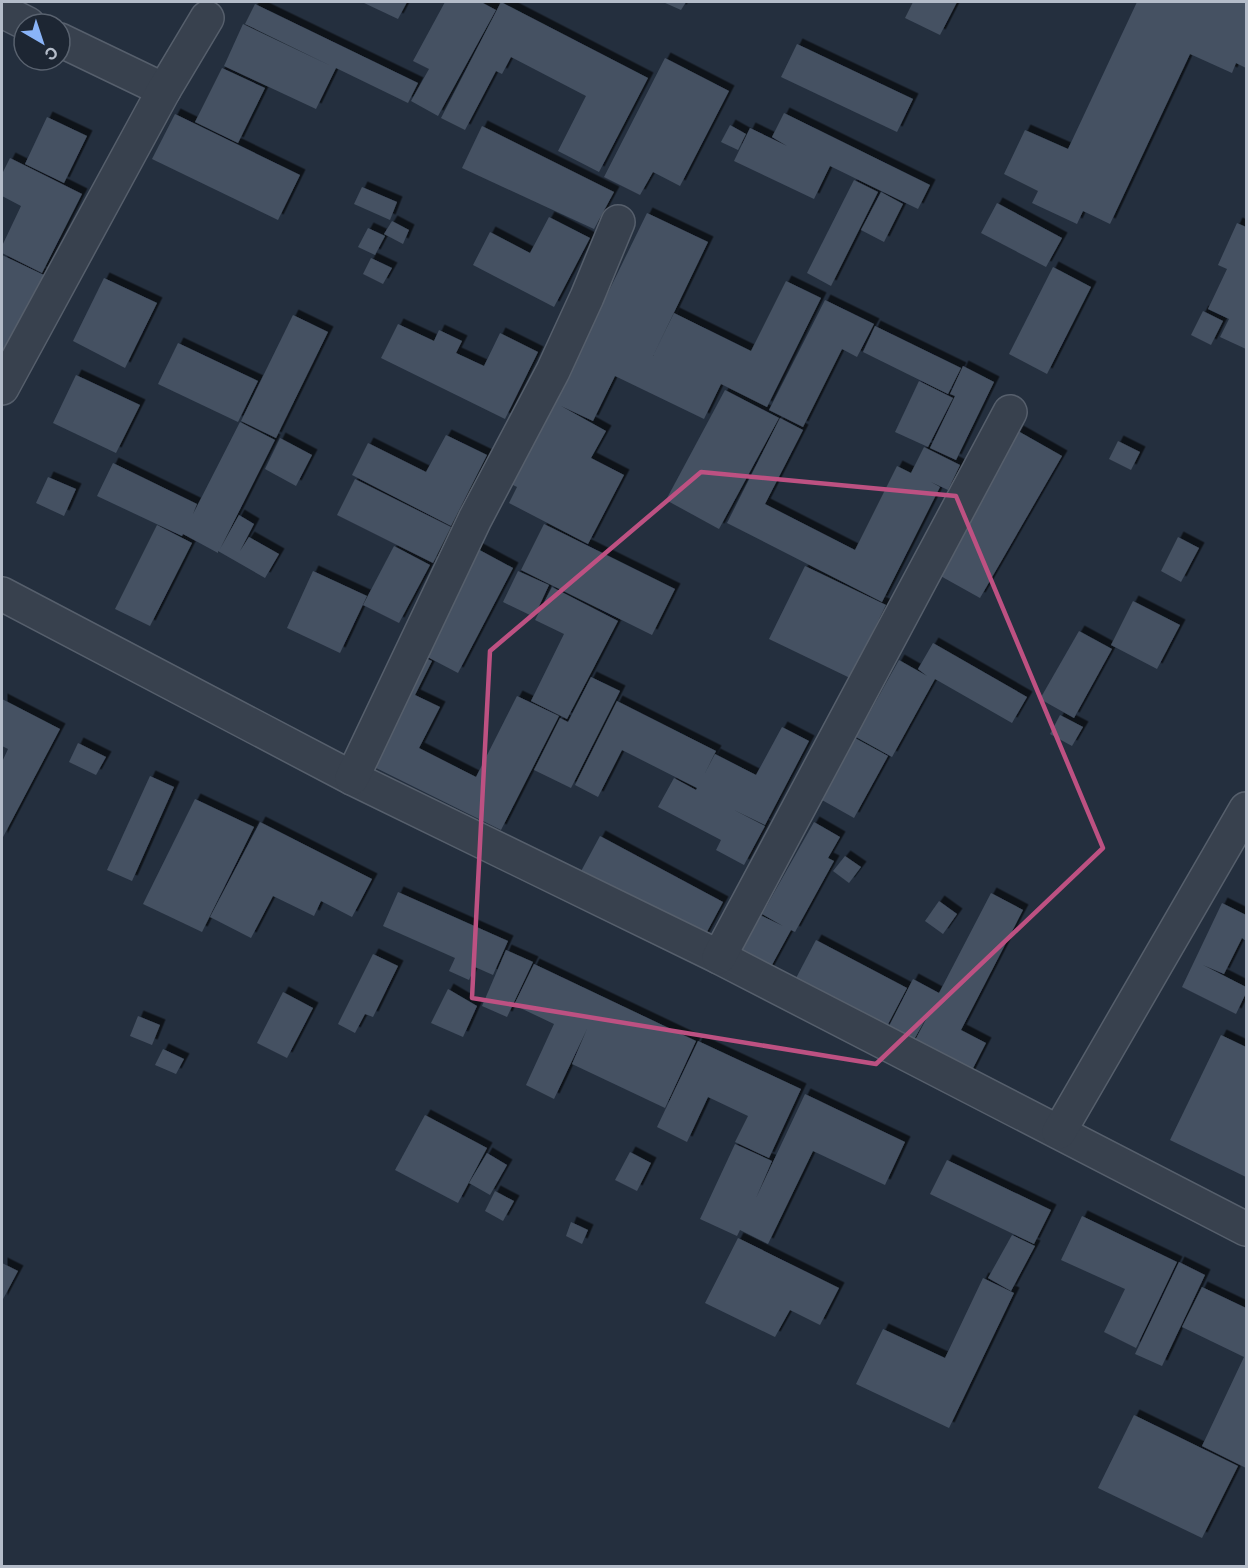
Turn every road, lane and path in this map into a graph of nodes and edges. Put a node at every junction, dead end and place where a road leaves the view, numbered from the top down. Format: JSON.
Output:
{"nodes":[{"id":1,"x":207,"y":18,"type":"dead end"},
{"id":2,"x":72,"y":46,"type":"edge"},
{"id":3,"x":164,"y":90,"type":"junction"},
{"id":4,"x":618,"y":222,"type":"dead end"},
{"id":5,"x":2,"y":388,"type":"edge"},
{"id":6,"x":1010,"y":412,"type":"dead end"},
{"id":7,"x":2,"y":594,"type":"edge"},
{"id":8,"x":352,"y":778,"type":"junction"},
{"id":9,"x":1246,"y":809,"type":"edge"},
{"id":10,"x":719,"y":957,"type":"junction"},
{"id":11,"x":1059,"y":1132,"type":"junction"},
{"id":12,"x":1246,"y":1229,"type":"edge"}],
"edges":[{"from":1,"to":3,"type":"street"},
{"from":2,"to":3,"type":"street"},
{"from":3,"to":5,"type":"street"},
{"from":4,"to":8,"type":"street"},
{"from":6,"to":10,"type":"street"},
{"from":7,"to":8,"type":"street"},
{"from":8,"to":10,"type":"street"},
{"from":9,"to":11,"type":"street"},
{"from":10,"to":11,"type":"street"},
{"from":11,"to":12,"type":"street"}]}
